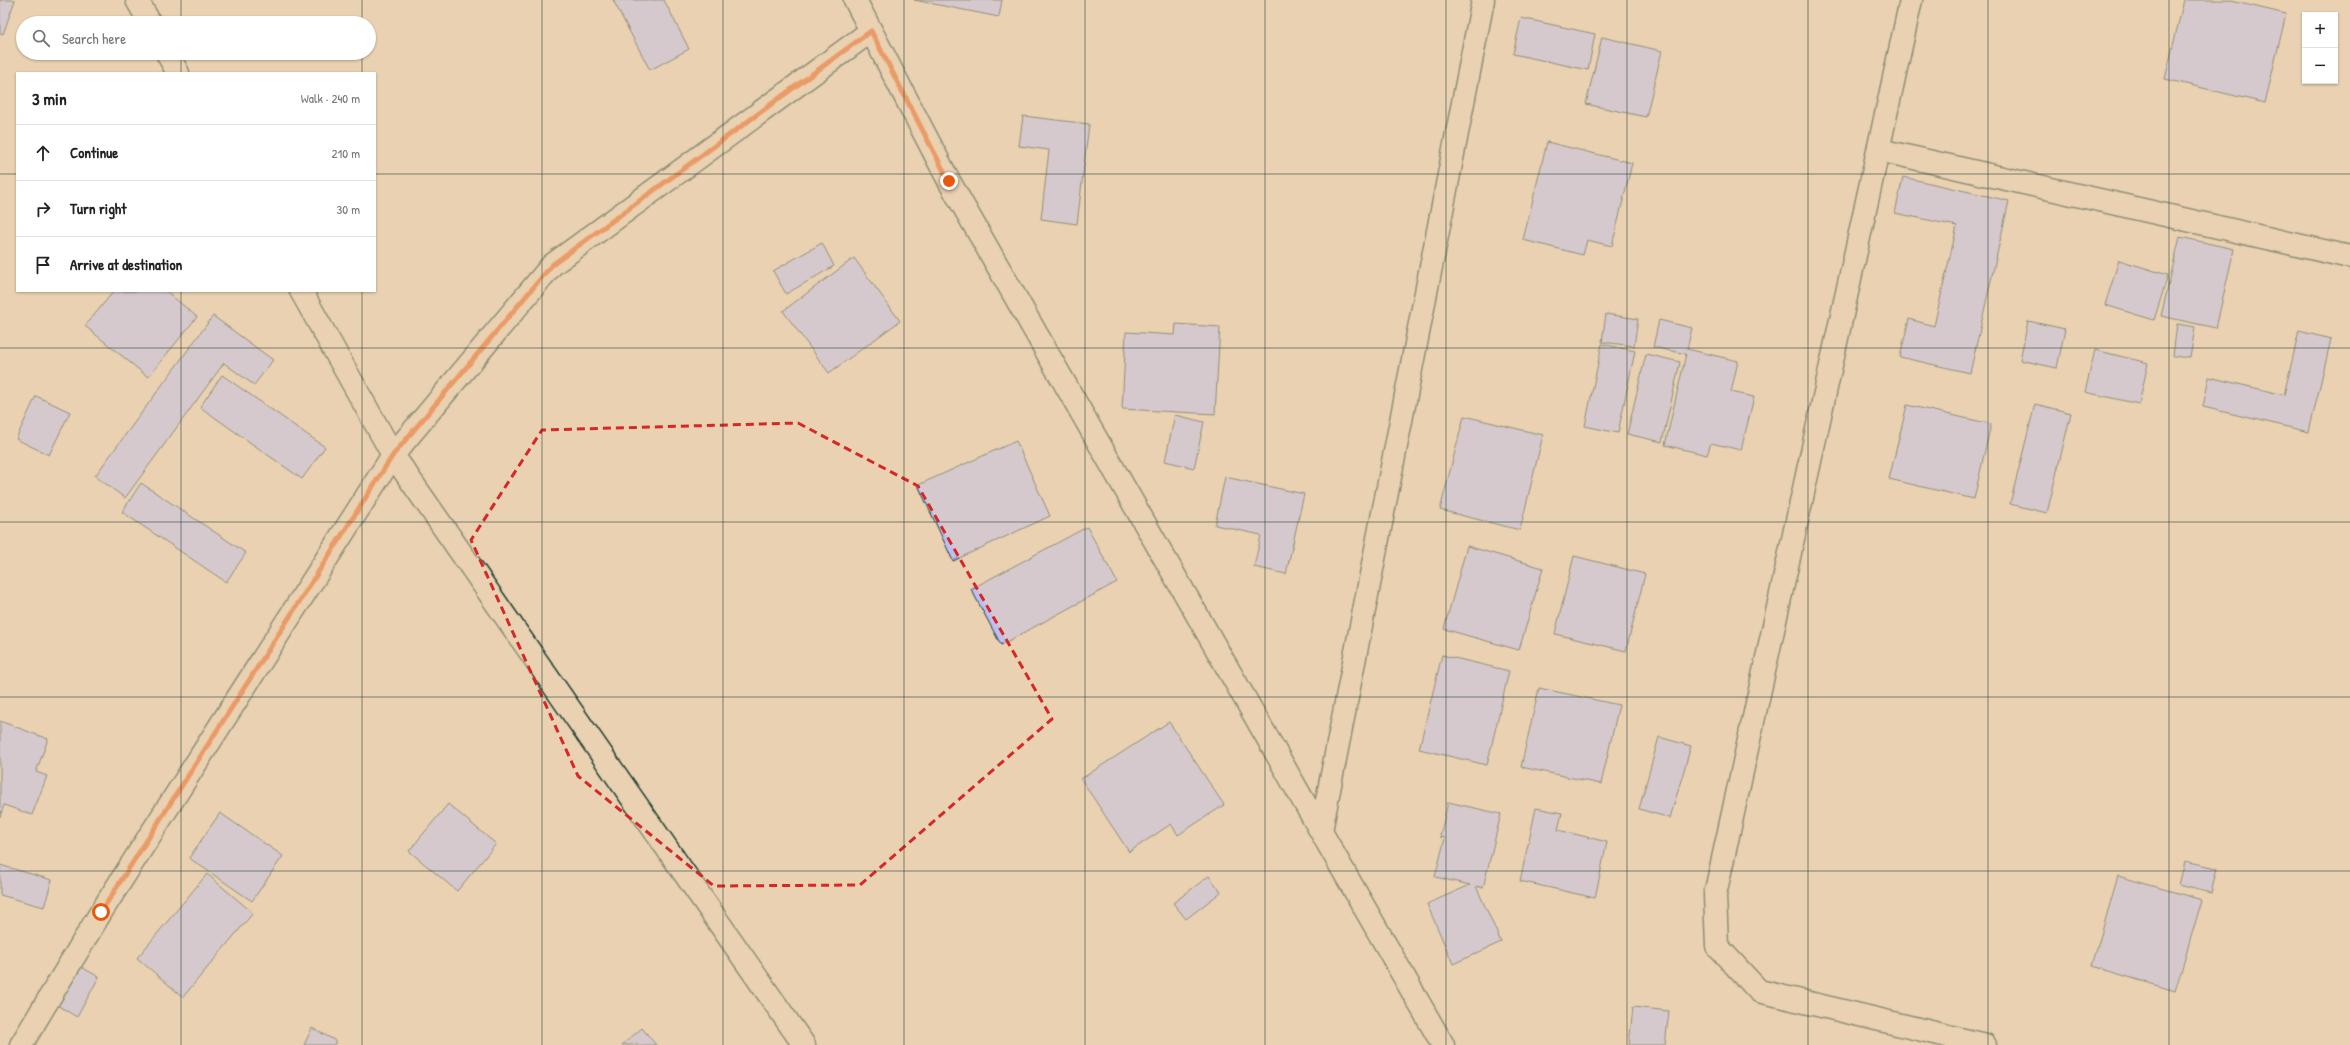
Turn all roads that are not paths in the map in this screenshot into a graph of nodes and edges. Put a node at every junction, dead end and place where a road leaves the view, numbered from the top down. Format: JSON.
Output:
{"nodes":[{"id":1,"x":137,"y":0,"type":"edge"},
{"id":2,"x":855,"y":0,"type":"edge"},
{"id":3,"x":1483,"y":0,"type":"edge"},
{"id":4,"x":1911,"y":0,"type":"edge"},
{"id":5,"x":146,"y":16,"type":"edge"},
{"id":6,"x":871,"y":31,"type":"junction"},
{"id":7,"x":171,"y":60,"type":"edge"},
{"id":8,"x":177,"y":72,"type":"edge"},
{"id":9,"x":1879,"y":150,"type":"junction"},
{"id":10,"x":2350,"y":257,"type":"edge"},
{"id":11,"x":302,"y":292,"type":"edge"},
{"id":12,"x":393,"y":455,"type":"junction"},
{"id":13,"x":1321,"y":831,"type":"junction"},
{"id":14,"x":21,"y":1045,"type":"edge"},
{"id":15,"x":804,"y":1045,"type":"edge"},
{"id":16,"x":1443,"y":1045,"type":"edge"},
{"id":17,"x":1985,"y":1045,"type":"edge"}],
"edges":[{"from":1,"to":5,"type":"street"},
{"from":2,"to":6,"type":"street"},
{"from":3,"to":13,"type":"street"},
{"from":4,"to":9,"type":"street"},
{"from":6,"to":12,"type":"street"},
{"from":6,"to":13,"type":"street"},
{"from":7,"to":8,"type":"street"},
{"from":9,"to":10,"type":"street"},
{"from":9,"to":17,"type":"street"},
{"from":11,"to":12,"type":"street"},
{"from":12,"to":14,"type":"street"},
{"from":12,"to":15,"type":"street"},
{"from":13,"to":16,"type":"street"}]}
